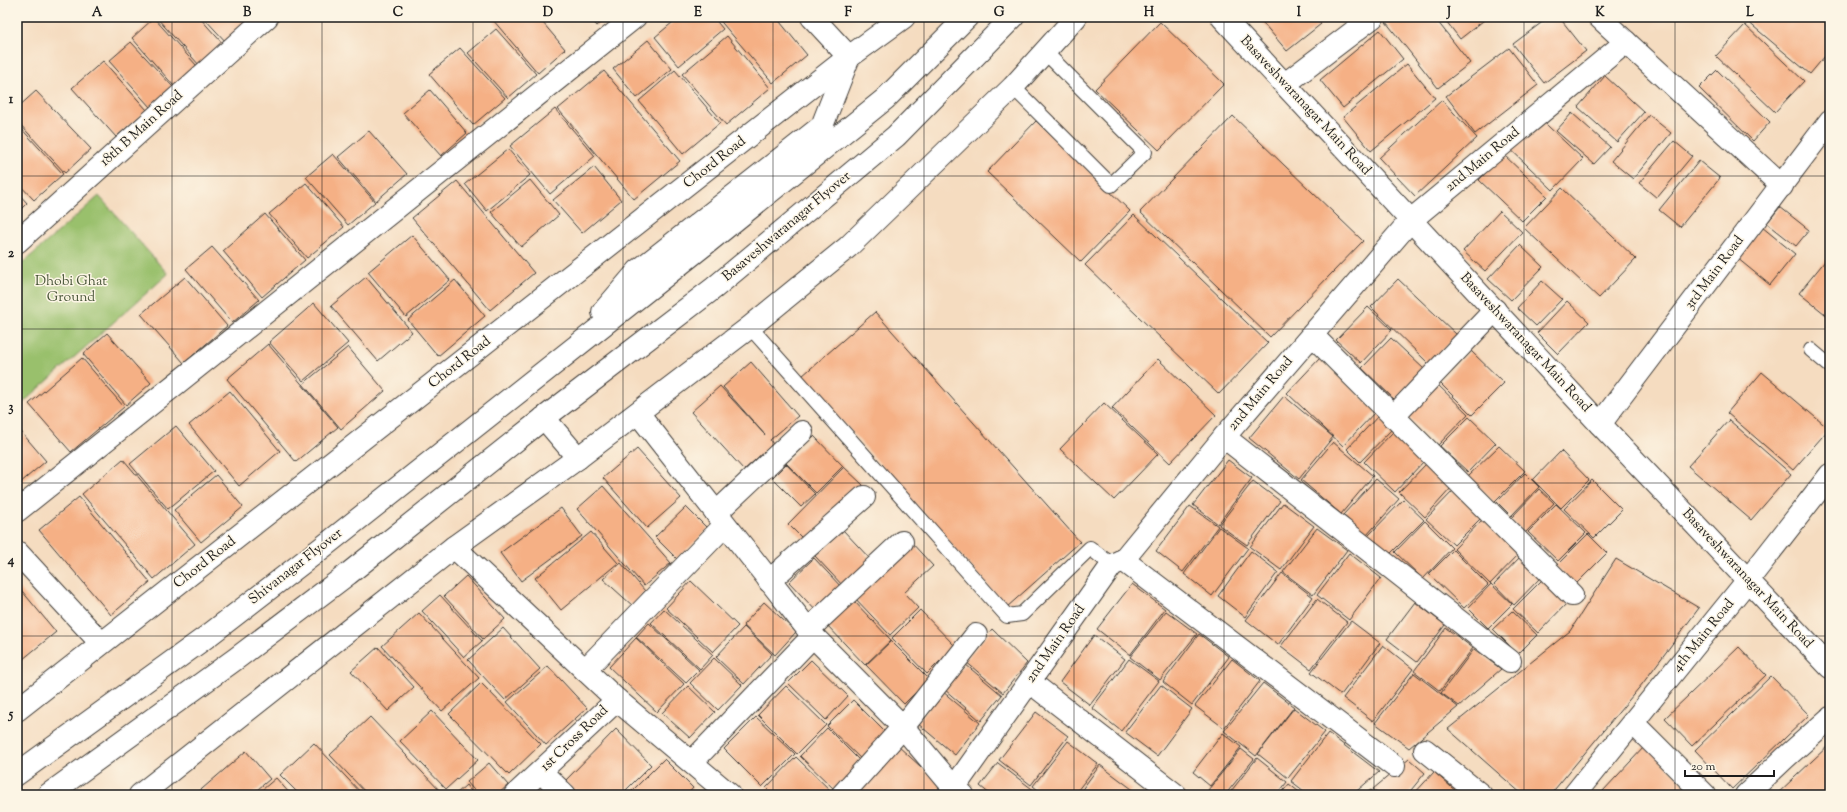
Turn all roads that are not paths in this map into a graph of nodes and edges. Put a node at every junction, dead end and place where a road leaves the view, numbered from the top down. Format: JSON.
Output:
{"nodes":[{"id":1,"x":267,"y":17,"type":"edge"},
{"id":2,"x":635,"y":17,"type":"edge"},
{"id":3,"x":812,"y":17,"type":"edge"},
{"id":4,"x":904,"y":17,"type":"edge"},
{"id":5,"x":967,"y":17,"type":"edge"},
{"id":6,"x":1013,"y":17,"type":"edge"},
{"id":7,"x":1076,"y":17,"type":"edge"},
{"id":8,"x":1222,"y":17,"type":"edge"},
{"id":9,"x":1373,"y":17,"type":"edge"},
{"id":10,"x":1616,"y":27,"type":"edge"},
{"id":11,"x":1045,"y":52,"type":"junction"},
{"id":12,"x":849,"y":57,"type":"junction"},
{"id":13,"x":1285,"y":84,"type":"junction"},
{"id":14,"x":1013,"y":87,"type":"junction"},
{"id":15,"x":1830,"y":121,"type":"edge"},
{"id":16,"x":1782,"y":186,"type":"junction"},
{"id":17,"x":1410,"y":220,"type":"junction"},
{"id":18,"x":17,"y":242,"type":"edge"},
{"id":19,"x":1495,"y":310,"type":"junction"},
{"id":20,"x":750,"y":327,"type":"junction"},
{"id":21,"x":1312,"y":335,"type":"junction"},
{"id":22,"x":1811,"y":350,"type":"dead end"},
{"id":23,"x":568,"y":352,"type":"junction"},
{"id":24,"x":1830,"y":366,"type":"edge"},
{"id":25,"x":638,"y":412,"type":"junction"},
{"id":26,"x":1393,"y":417,"type":"junction"},
{"id":27,"x":544,"y":418,"type":"junction"},
{"id":28,"x":1600,"y":424,"type":"junction"},
{"id":29,"x":802,"y":432,"type":"dead end"},
{"id":30,"x":1224,"y":437,"type":"junction"},
{"id":31,"x":578,"y":458,"type":"junction"},
{"id":32,"x":1830,"y":475,"type":"edge"},
{"id":33,"x":864,"y":497,"type":"dead end"},
{"id":34,"x":17,"y":511,"type":"edge"},
{"id":35,"x":721,"y":519,"type":"junction"},
{"id":36,"x":902,"y":542,"type":"dead end"},
{"id":37,"x":454,"y":547,"type":"junction"},
{"id":38,"x":17,"y":552,"type":"edge"},
{"id":39,"x":1117,"y":562,"type":"junction"},
{"id":40,"x":1748,"y":580,"type":"junction"},
{"id":41,"x":769,"y":581,"type":"junction"},
{"id":42,"x":1572,"y":595,"type":"dead end"},
{"id":43,"x":810,"y":633,"type":"junction"},
{"id":44,"x":976,"y":635,"type":"dead end"},
{"id":45,"x":101,"y":643,"type":"junction"},
{"id":46,"x":1510,"y":661,"type":"dead end"},
{"id":47,"x":1830,"y":667,"type":"edge"},
{"id":48,"x":584,"y":670,"type":"junction"},
{"id":49,"x":1030,"y":682,"type":"junction"},
{"id":50,"x":617,"y":700,"type":"junction"},
{"id":51,"x":17,"y":710,"type":"edge"},
{"id":52,"x":1830,"y":718,"type":"edge"},
{"id":53,"x":1634,"y":724,"type":"junction"},
{"id":54,"x":903,"y":727,"type":"junction"},
{"id":55,"x":1425,"y":750,"type":"dead end"},
{"id":56,"x":692,"y":762,"type":"junction"},
{"id":57,"x":1394,"y":766,"type":"dead end"},
{"id":58,"x":541,"y":772,"type":"junction"},
{"id":59,"x":17,"y":774,"type":"edge"},
{"id":60,"x":146,"y":793,"type":"edge"},
{"id":61,"x":955,"y":793,"type":"edge"},
{"id":62,"x":48,"y":795,"type":"edge"},
{"id":63,"x":516,"y":795,"type":"edge"},
{"id":64,"x":565,"y":795,"type":"edge"},
{"id":65,"x":730,"y":795,"type":"edge"},
{"id":66,"x":842,"y":795,"type":"edge"},
{"id":67,"x":1176,"y":795,"type":"edge"},
{"id":68,"x":1482,"y":795,"type":"edge"},
{"id":69,"x":1574,"y":795,"type":"edge"},
{"id":70,"x":1705,"y":795,"type":"edge"},
{"id":71,"x":1746,"y":795,"type":"edge"}],
"edges":[{"from":1,"to":18,"type":"street","name":"18th B Main Road"},
{"from":2,"to":34,"type":"street"},
{"from":3,"to":12,"type":"street"},
{"from":4,"to":12,"type":"street","name":"Chord Road"},
{"from":5,"to":23,"type":"street"},
{"from":6,"to":27,"type":"street","name":"Basaveshwaranagar Flyover"},
{"from":7,"to":11,"type":"street"},
{"from":8,"to":13,"type":"street","name":"Basaveshwaranagar Main Road"},
{"from":9,"to":13,"type":"street"},
{"from":10,"to":16,"type":"street"},
{"from":10,"to":17,"type":"street","name":"2nd Main Road"},
{"from":11,"to":14,"type":"street"},
{"from":11,"to":14,"type":"lane"},
{"from":12,"to":23,"type":"street"},
{"from":12,"to":45,"type":"street","name":"Chord Road"},
{"from":13,"to":17,"type":"street","name":"Basaveshwaranagar Main Road"},
{"from":14,"to":20,"type":"street"},
{"from":15,"to":16,"type":"street","name":"3rd Main Road"},
{"from":16,"to":28,"type":"street","name":"3rd Main Road"},
{"from":17,"to":19,"type":"street","name":"Basaveshwaranagar Main Road"},
{"from":17,"to":21,"type":"street","name":"2nd Main Road"},
{"from":19,"to":26,"type":"street"},
{"from":19,"to":28,"type":"street","name":"Basaveshwaranagar Main Road"},
{"from":20,"to":25,"type":"street"},
{"from":20,"to":39,"type":"lane"},
{"from":21,"to":26,"type":"street"},
{"from":21,"to":30,"type":"street","name":"2nd Main Road"},
{"from":22,"to":24,"type":"lane"},
{"from":23,"to":59,"type":"street","name":"Shivanagar Flyover"},
{"from":25,"to":31,"type":"street"},
{"from":25,"to":35,"type":"street"},
{"from":26,"to":42,"type":"street"},
{"from":27,"to":31,"type":"street"},
{"from":27,"to":62,"type":"street"},
{"from":28,"to":40,"type":"street","name":"Basaveshwaranagar Main Road"},
{"from":29,"to":35,"type":"street"},
{"from":30,"to":39,"type":"street","name":"2nd Main Road"},
{"from":30,"to":46,"type":"street"},
{"from":31,"to":37,"type":"street"},
{"from":32,"to":40,"type":"street","name":"4th Main Road"},
{"from":33,"to":41,"type":"street"},
{"from":35,"to":41,"type":"street"},
{"from":35,"to":48,"type":"street"},
{"from":36,"to":43,"type":"street"},
{"from":37,"to":48,"type":"street"},
{"from":37,"to":60,"type":"street"},
{"from":38,"to":45,"type":"street"},
{"from":39,"to":49,"type":"street","name":"2nd Main Road"},
{"from":39,"to":57,"type":"street"},
{"from":40,"to":47,"type":"street","name":"Basaveshwaranagar Main Road"},
{"from":40,"to":53,"type":"street","name":"4th Main Road"},
{"from":41,"to":43,"type":"street"},
{"from":43,"to":54,"type":"street"},
{"from":43,"to":56,"type":"street"},
{"from":44,"to":54,"type":"street"},
{"from":45,"to":51,"type":"street","name":"Chord Road"},
{"from":48,"to":50,"type":"street"},
{"from":49,"to":61,"type":"street","name":"2nd Main Road"},
{"from":49,"to":67,"type":"street"},
{"from":50,"to":56,"type":"street"},
{"from":50,"to":58,"type":"street","name":"1st Cross Road"},
{"from":52,"to":71,"type":"street"},
{"from":53,"to":69,"type":"street","name":"4th Main Road"},
{"from":53,"to":70,"type":"street"},
{"from":54,"to":61,"type":"street"},
{"from":54,"to":66,"type":"street"},
{"from":55,"to":68,"type":"street"},
{"from":56,"to":65,"type":"street"},
{"from":58,"to":63,"type":"street","name":"1st Cross Road"},
{"from":58,"to":64,"type":"street"}]}
